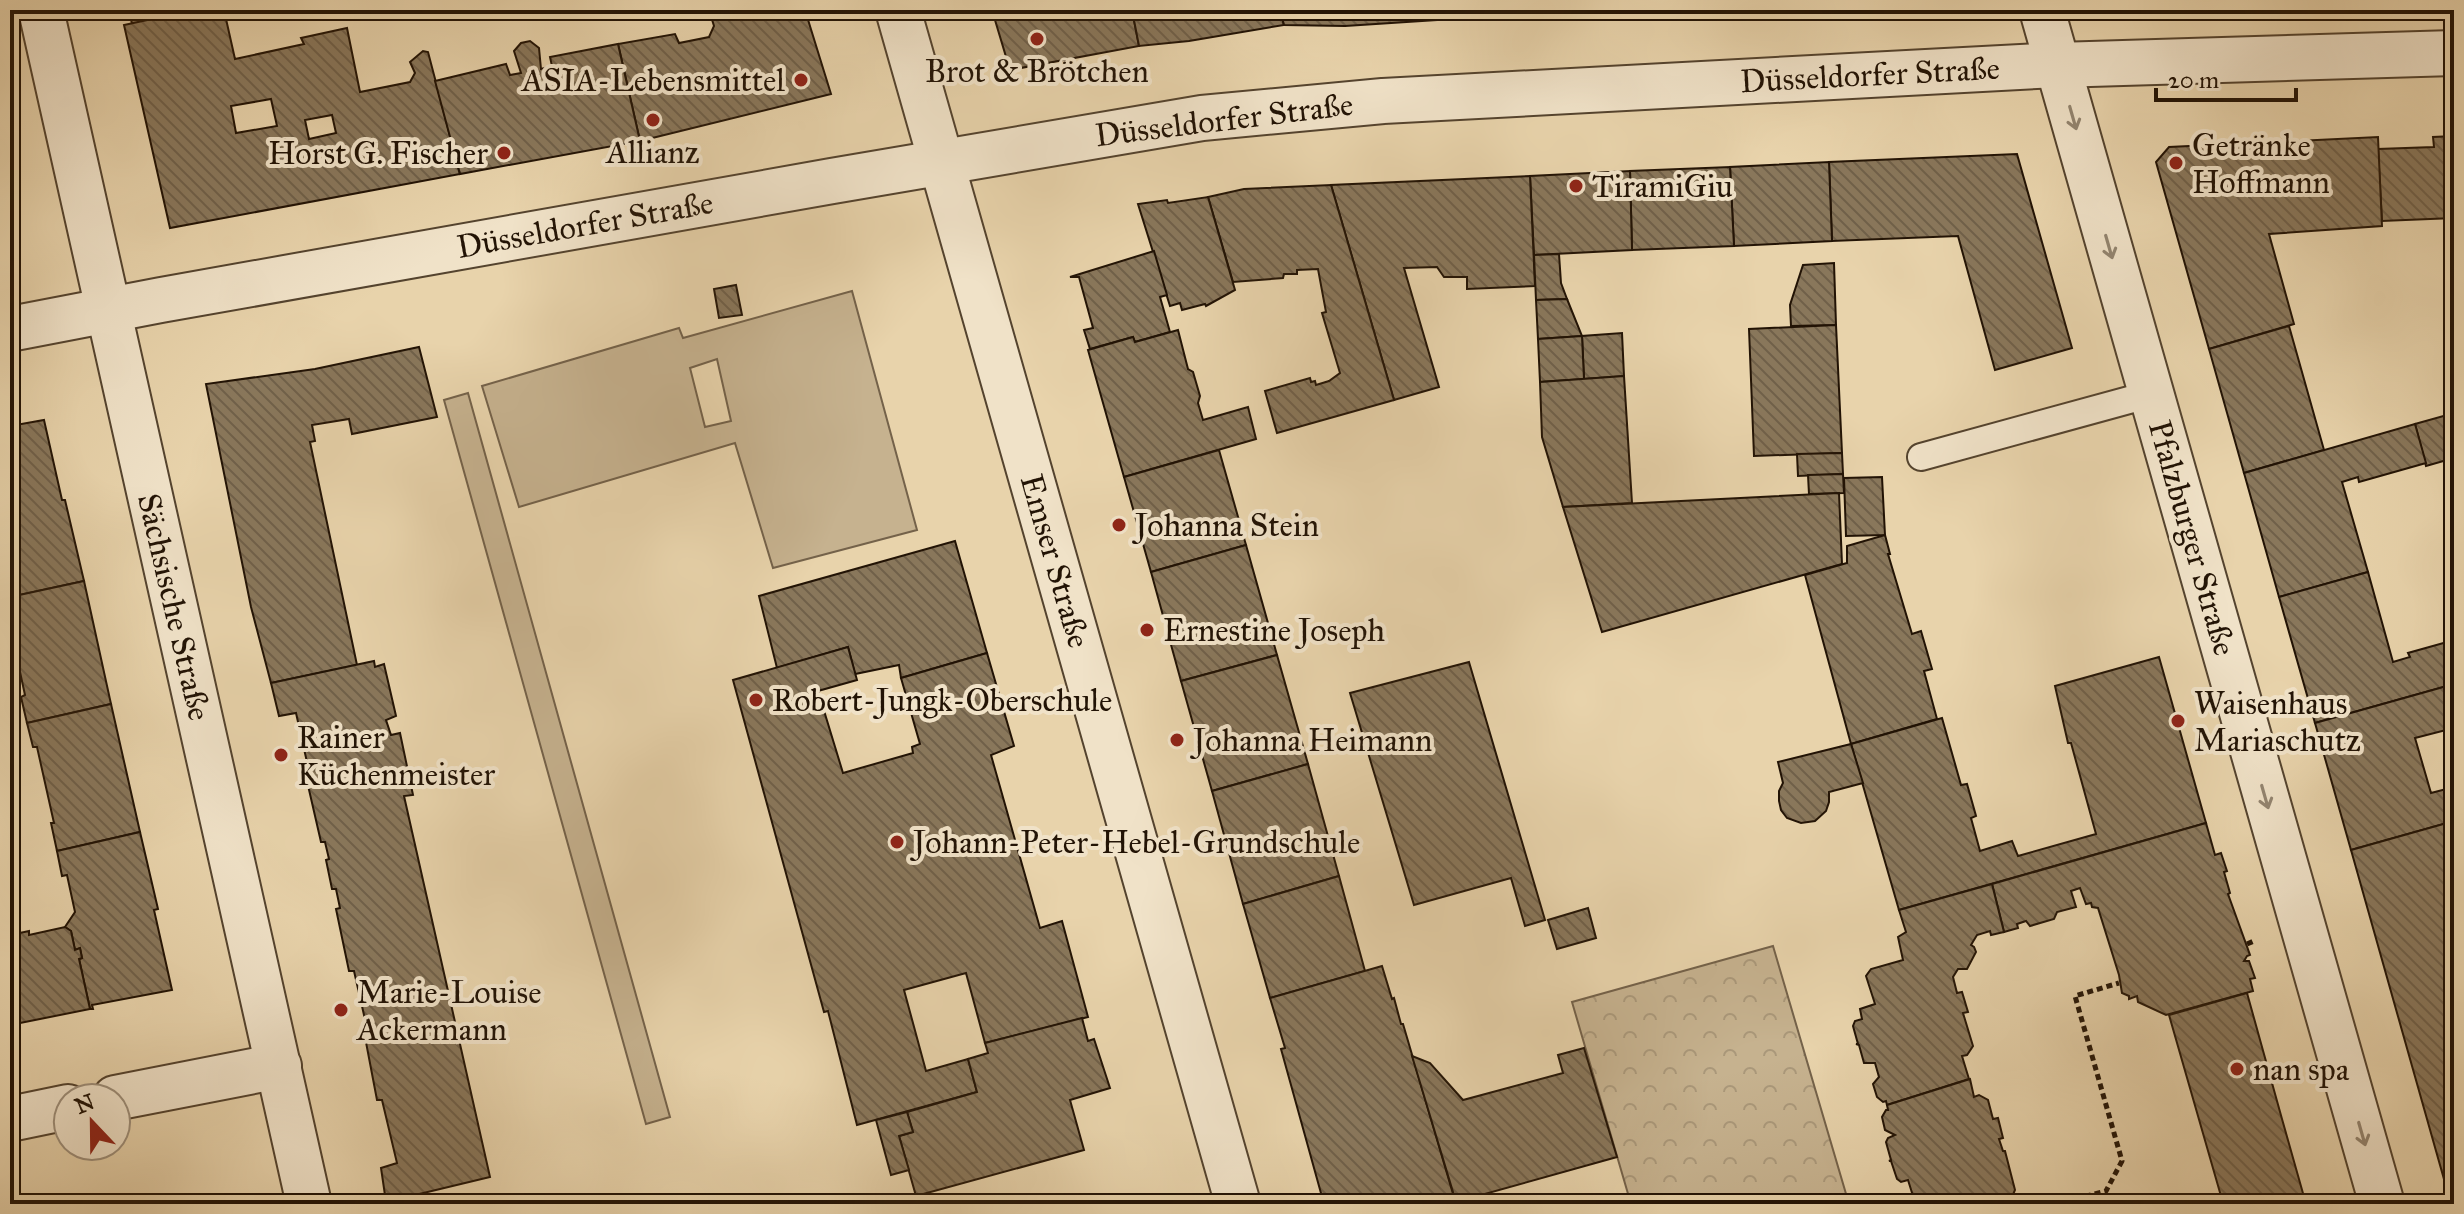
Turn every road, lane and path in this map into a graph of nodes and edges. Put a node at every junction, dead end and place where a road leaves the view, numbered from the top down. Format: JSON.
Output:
{"nodes":[{"id":1,"x":41,"y":10,"type":"edge"},
{"id":2,"x":898,"y":10,"type":"edge"},
{"id":3,"x":2042,"y":10,"type":"edge"},
{"id":4,"x":2454,"y":53,"type":"edge"},
{"id":5,"x":2057,"y":65,"type":"junction"},
{"id":6,"x":940,"y":162,"type":"junction"},
{"id":7,"x":107,"y":310,"type":"junction"},
{"id":8,"x":10,"y":329,"type":"edge"},
{"id":9,"x":2151,"y":394,"type":"junction"},
{"id":10,"x":1921,"y":457,"type":"dead end"},
{"id":11,"x":2119,"y":983,"type":"dead end"},
{"id":12,"x":279,"y":1066,"type":"junction"},
{"id":13,"x":132,"y":1095,"type":"edge"},
{"id":14,"x":52,"y":1110,"type":"edge"},
{"id":15,"x":10,"y":1119,"type":"edge"},
{"id":16,"x":309,"y":1204,"type":"edge"},
{"id":17,"x":1238,"y":1204,"type":"edge"},
{"id":18,"x":2056,"y":1204,"type":"edge"},
{"id":19,"x":2382,"y":1204,"type":"edge"}],
"edges":[{"from":1,"to":7,"type":"street","name":"Sächsische Straße"},
{"from":2,"to":6,"type":"street","name":"Emser Straße"},
{"from":3,"to":5,"type":"street","name":"Pfalzburger Straße"},
{"from":4,"to":5,"type":"street","name":"Düsseldorfer Straße"},
{"from":5,"to":6,"type":"street","name":"Düsseldorfer Straße"},
{"from":5,"to":9,"type":"street","name":"Pfalzburger Straße","one_way":true},
{"from":6,"to":7,"type":"street","name":"Düsseldorfer Straße"},
{"from":6,"to":17,"type":"street","name":"Emser Straße"},
{"from":7,"to":8,"type":"street","name":"Düsseldorfer Straße"},
{"from":7,"to":12,"type":"street","name":"Sächsische Straße"},
{"from":9,"to":10,"type":"lane"},
{"from":9,"to":19,"type":"street","name":"Pfalzburger Straße","one_way":true},
{"from":11,"to":18,"type":"path"},
{"from":12,"to":13,"type":"street"},
{"from":12,"to":16,"type":"street","name":"Sächsische Straße"},
{"from":14,"to":15,"type":"street"}]}
